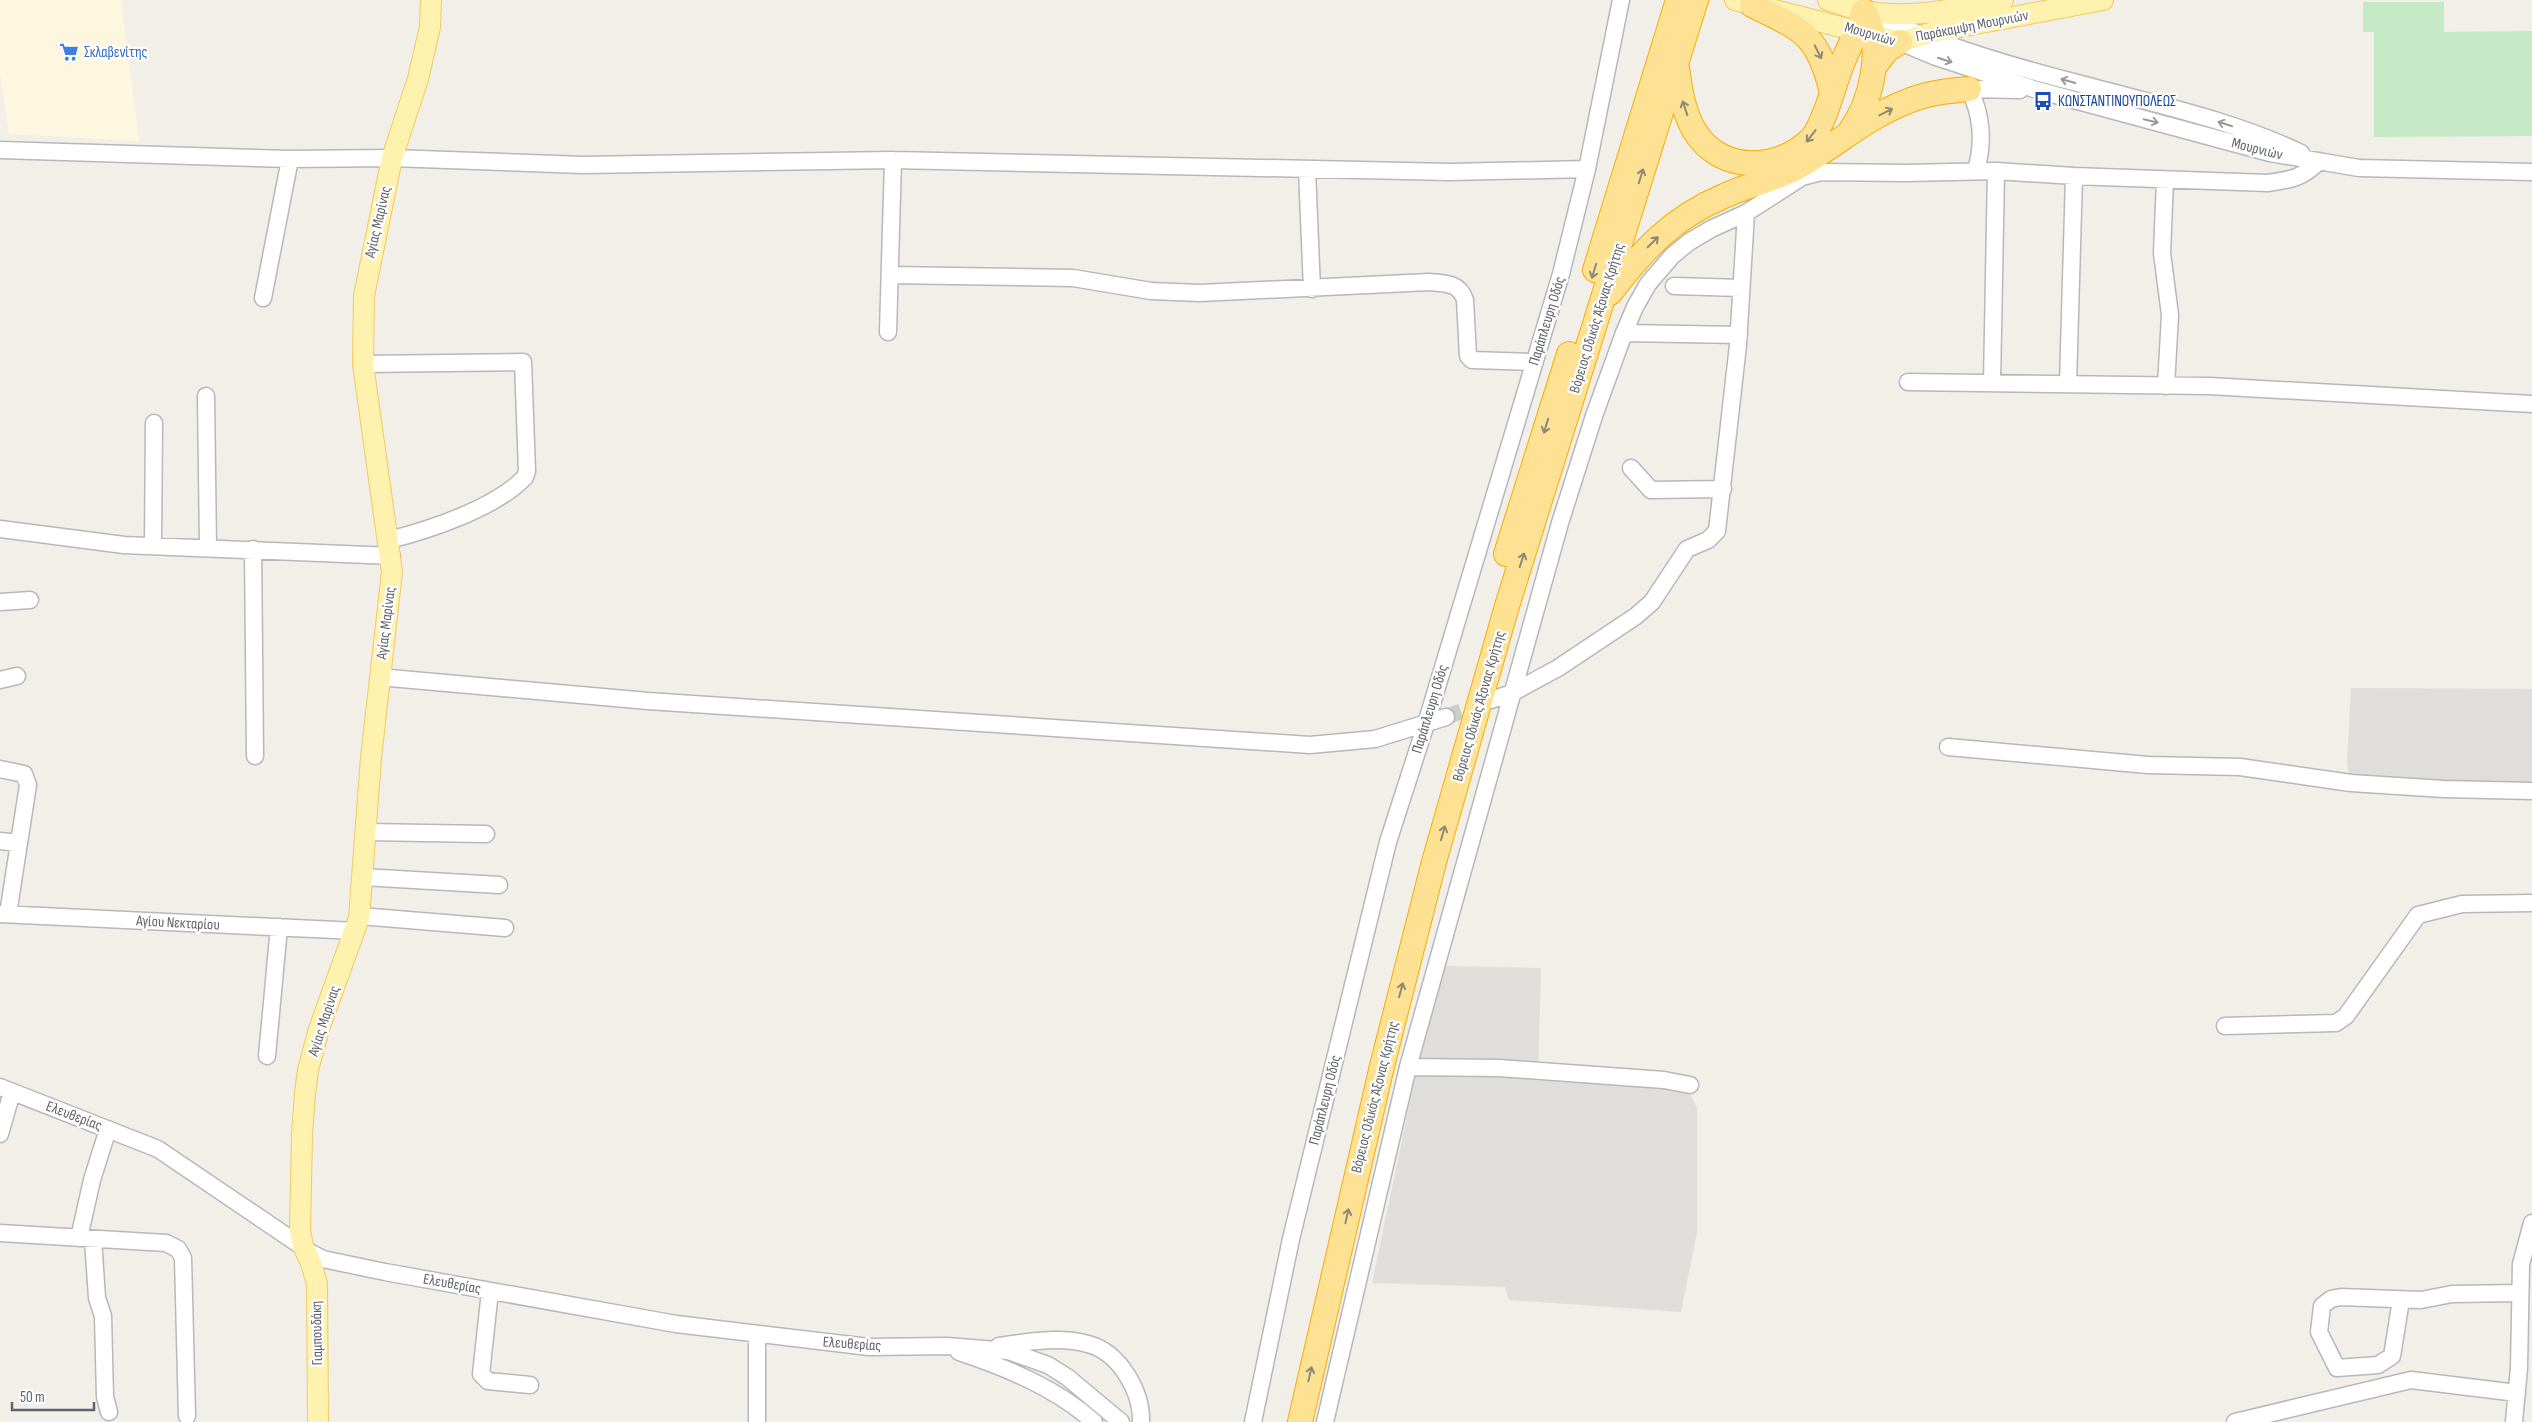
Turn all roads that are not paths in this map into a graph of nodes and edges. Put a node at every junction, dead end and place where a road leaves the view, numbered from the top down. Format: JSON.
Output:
{"nodes":[{"id":1,"x":431,"y":0,"type":"edge"},
{"id":2,"x":1620,"y":0,"type":"edge"},
{"id":3,"x":1696,"y":0,"type":"edge"},
{"id":4,"x":1828,"y":0,"type":"edge"},
{"id":5,"x":2003,"y":0,"type":"edge"},
{"id":6,"x":2103,"y":0,"type":"edge"},
{"id":7,"x":1744,"y":2,"type":"edge"},
{"id":8,"x":1679,"y":15,"type":"edge"},
{"id":9,"x":1865,"y":25,"type":"junction"},
{"id":10,"x":1909,"y":38,"type":"junction"},
{"id":11,"x":1676,"y":64,"type":"junction"},
{"id":12,"x":1874,"y":67,"type":"junction"},
{"id":13,"x":1969,"y":89,"type":"junction"},
{"id":14,"x":2037,"y":90,"type":"junction"},
{"id":15,"x":1832,"y":92,"type":"junction"},
{"id":16,"x":1845,"y":138,"type":"junction"},
{"id":17,"x":0,"y":150,"type":"edge"},
{"id":18,"x":392,"y":158,"type":"junction"},
{"id":19,"x":290,"y":159,"type":"junction"},
{"id":20,"x":893,"y":160,"type":"junction"},
{"id":21,"x":2319,"y":161,"type":"junction"},
{"id":22,"x":1587,"y":169,"type":"junction"},
{"id":23,"x":1307,"y":170,"type":"junction"},
{"id":24,"x":1976,"y":170,"type":"junction"},
{"id":25,"x":1996,"y":171,"type":"junction"},
{"id":26,"x":2532,"y":172,"type":"edge"},
{"id":27,"x":2074,"y":176,"type":"junction"},
{"id":28,"x":2165,"y":180,"type":"junction"},
{"id":29,"x":1746,"y":213,"type":"junction"},
{"id":30,"x":890,"y":275,"type":"junction"},
{"id":31,"x":1674,"y":286,"type":"dead end"},
{"id":32,"x":1742,"y":288,"type":"junction"},
{"id":33,"x":1312,"y":289,"type":"junction"},
{"id":34,"x":263,"y":298,"type":"dead end"},
{"id":35,"x":1600,"y":306,"type":"junction"},
{"id":36,"x":888,"y":332,"type":"dead end"},
{"id":37,"x":1624,"y":333,"type":"junction"},
{"id":38,"x":1739,"y":335,"type":"junction"},
{"id":39,"x":1534,"y":362,"type":"junction"},
{"id":40,"x":363,"y":364,"type":"junction"},
{"id":41,"x":1908,"y":382,"type":"dead end"},
{"id":42,"x":1992,"y":383,"type":"junction"},
{"id":43,"x":2068,"y":384,"type":"junction"},
{"id":44,"x":2166,"y":386,"type":"junction"},
{"id":45,"x":206,"y":396,"type":"dead end"},
{"id":46,"x":2532,"y":404,"type":"edge"},
{"id":47,"x":154,"y":423,"type":"dead end"},
{"id":48,"x":1631,"y":468,"type":"dead end"},
{"id":49,"x":1723,"y":488,"type":"junction"},
{"id":50,"x":0,"y":529,"type":"edge"},
{"id":51,"x":152,"y":546,"type":"junction"},
{"id":52,"x":208,"y":548,"type":"junction"},
{"id":53,"x":390,"y":548,"type":"junction"},
{"id":54,"x":253,"y":549,"type":"junction"},
{"id":55,"x":30,"y":600,"type":"dead end"},
{"id":56,"x":0,"y":602,"type":"edge"},
{"id":57,"x":17,"y":676,"type":"dead end"},
{"id":58,"x":379,"y":676,"type":"junction"},
{"id":59,"x":0,"y":680,"type":"edge"},
{"id":60,"x":1512,"y":693,"type":"junction"},
{"id":61,"x":1491,"y":700,"type":"tunnel mouth"},
{"id":62,"x":1446,"y":717,"type":"tunnel mouth"},
{"id":63,"x":1426,"y":724,"type":"junction"},
{"id":64,"x":1948,"y":747,"type":"dead end"},
{"id":65,"x":256,"y":756,"type":"dead end"},
{"id":66,"x":0,"y":769,"type":"edge"},
{"id":67,"x":2532,"y":791,"type":"edge"},
{"id":68,"x":366,"y":832,"type":"junction"},
{"id":69,"x":486,"y":834,"type":"dead end"},
{"id":70,"x":0,"y":841,"type":"edge"},
{"id":71,"x":19,"y":842,"type":"junction"},
{"id":72,"x":363,"y":877,"type":"junction"},
{"id":73,"x":499,"y":885,"type":"dead end"},
{"id":74,"x":2532,"y":903,"type":"edge"},
{"id":75,"x":4,"y":914,"type":"edge"},
{"id":76,"x":358,"y":923,"type":"junction"},
{"id":77,"x":279,"y":928,"type":"junction"},
{"id":78,"x":506,"y":928,"type":"dead end"},
{"id":79,"x":2225,"y":1026,"type":"dead end"},
{"id":80,"x":267,"y":1056,"type":"dead end"},
{"id":81,"x":1408,"y":1067,"type":"junction"},
{"id":82,"x":1690,"y":1085,"type":"dead end"},
{"id":83,"x":6,"y":1090,"type":"edge"},
{"id":84,"x":108,"y":1129,"type":"junction"},
{"id":85,"x":0,"y":1134,"type":"edge"},
{"id":86,"x":2532,"y":1223,"type":"edge"},
{"id":87,"x":0,"y":1233,"type":"edge"},
{"id":88,"x":86,"y":1238,"type":"junction"},
{"id":89,"x":303,"y":1246,"type":"junction"},
{"id":90,"x":490,"y":1291,"type":"junction"},
{"id":91,"x":2519,"y":1293,"type":"junction"},
{"id":92,"x":2401,"y":1300,"type":"junction"},
{"id":93,"x":757,"y":1335,"type":"junction"},
{"id":94,"x":945,"y":1346,"type":"junction"},
{"id":95,"x":986,"y":1348,"type":"junction"},
{"id":96,"x":530,"y":1386,"type":"dead end"},
{"id":97,"x":2517,"y":1393,"type":"junction"},
{"id":98,"x":109,"y":1412,"type":"dead end"},
{"id":99,"x":187,"y":1416,"type":"dead end"},
{"id":100,"x":318,"y":1422,"type":"edge"},
{"id":101,"x":757,"y":1422,"type":"edge"},
{"id":102,"x":1094,"y":1422,"type":"edge"},
{"id":103,"x":1121,"y":1422,"type":"edge"},
{"id":104,"x":1142,"y":1422,"type":"edge"},
{"id":105,"x":1253,"y":1422,"type":"edge"},
{"id":106,"x":1283,"y":1422,"type":"edge"},
{"id":107,"x":1300,"y":1422,"type":"edge"},
{"id":108,"x":1325,"y":1422,"type":"edge"},
{"id":109,"x":2235,"y":1422,"type":"edge"},
{"id":110,"x":2514,"y":1422,"type":"edge"}],
"edges":[{"from":1,"to":18,"type":"main road","name":"Αγίας Μαρίνας"},
{"from":2,"to":22,"type":"street","name":"Παράπλευρη Οδός"},
{"from":3,"to":8,"type":"highway","name":"Βόρειος Οδικός Άξονας Κρήτης"},
{"from":4,"to":9,"type":"main road"},
{"from":5,"to":9,"type":"main road","name":"Παράκαμψη Μουρνιών"},
{"from":6,"to":10,"type":"main road","name":"Παράκαμψη Μουρνιών"},
{"from":7,"to":9,"type":"main road","name":"Μουρνιών"},
{"from":7,"to":15,"type":"highway","one_way":true},
{"from":8,"to":11,"type":"highway","name":"Βόρειος Οδικός Άξονας Κρήτης"},
{"from":8,"to":106,"type":"highway","name":"Βόρειος Οδικός Άξονας Κρήτης","one_way":true},
{"from":9,"to":10,"type":"main road","name":"Μουρνιών"},
{"from":9,"to":12,"type":"highway"},
{"from":9,"to":15,"type":"highway"},
{"from":10,"to":12,"type":"highway"},
{"from":10,"to":14,"type":"street","name":"Μουρνιών","one_way":true},
{"from":21,"to":10,"type":"street","name":"Μουρνιών","one_way":true},
{"from":15,"to":11,"type":"highway","one_way":true},
{"from":35,"to":11,"type":"highway","name":"Βόρειος Οδικός Άξονας Κρήτης","one_way":true},
{"from":12,"to":16,"type":"highway"},
{"from":13,"to":14,"type":"street"},
{"from":16,"to":13,"type":"highway","one_way":true},
{"from":13,"to":24,"type":"street"},
{"from":14,"to":21,"type":"street","name":"Μουρνιών","one_way":true},
{"from":35,"to":16,"type":"highway","one_way":true},
{"from":17,"to":19,"type":"street"},
{"from":18,"to":19,"type":"street"},
{"from":18,"to":20,"type":"street"},
{"from":18,"to":40,"type":"main road","name":"Αγίας Μαρίνας"},
{"from":19,"to":34,"type":"street"},
{"from":20,"to":23,"type":"street"},
{"from":20,"to":30,"type":"street"},
{"from":21,"to":26,"type":"street"},
{"from":21,"to":28,"type":"street"},
{"from":22,"to":23,"type":"street"},
{"from":22,"to":39,"type":"street","name":"Παράπλευρη Οδός"},
{"from":23,"to":33,"type":"street"},
{"from":24,"to":25,"type":"street"},
{"from":24,"to":29,"type":"street"},
{"from":25,"to":27,"type":"street"},
{"from":25,"to":42,"type":"street"},
{"from":27,"to":28,"type":"street"},
{"from":27,"to":43,"type":"street"},
{"from":28,"to":44,"type":"street"},
{"from":29,"to":32,"type":"street"},
{"from":29,"to":37,"type":"street"},
{"from":30,"to":33,"type":"street"},
{"from":30,"to":36,"type":"street"},
{"from":31,"to":32,"type":"street"},
{"from":32,"to":38,"type":"street"},
{"from":33,"to":39,"type":"street"},
{"from":107,"to":35,"type":"highway","name":"Βόρειος Οδικός Άξονας Κρήτης","one_way":true},
{"from":37,"to":38,"type":"street"},
{"from":37,"to":60,"type":"street"},
{"from":38,"to":49,"type":"street"},
{"from":39,"to":63,"type":"street","name":"Παράπλευρη Οδός"},
{"from":40,"to":53,"type":"main road","name":"Αγίας Μαρίνας"},
{"from":40,"to":53,"type":"street"},
{"from":41,"to":42,"type":"street"},
{"from":42,"to":43,"type":"street"},
{"from":43,"to":44,"type":"street"},
{"from":44,"to":46,"type":"street"},
{"from":45,"to":52,"type":"street"},
{"from":47,"to":51,"type":"street"},
{"from":48,"to":49,"type":"street"},
{"from":49,"to":60,"type":"street"},
{"from":50,"to":51,"type":"street"},
{"from":51,"to":52,"type":"street"},
{"from":52,"to":54,"type":"street"},
{"from":53,"to":54,"type":"street"},
{"from":53,"to":58,"type":"main road","name":"Αγίας Μαρίνας"},
{"from":54,"to":65,"type":"street"},
{"from":55,"to":56,"type":"street"},
{"from":57,"to":59,"type":"street"},
{"from":58,"to":63,"type":"street"},
{"from":58,"to":68,"type":"main road","name":"Αγίας Μαρίνας"},
{"from":60,"to":61,"type":"street"},
{"from":60,"to":81,"type":"street"},
{"from":62,"to":63,"type":"street"},
{"from":63,"to":105,"type":"street","name":"Παράπλευρη Οδός"},
{"from":64,"to":67,"type":"street"},
{"from":66,"to":71,"type":"street"},
{"from":68,"to":69,"type":"street"},
{"from":68,"to":72,"type":"main road","name":"Αγίας Μαρίνας"},
{"from":70,"to":71,"type":"street"},
{"from":71,"to":75,"type":"street"},
{"from":72,"to":73,"type":"street"},
{"from":72,"to":76,"type":"main road","name":"Αγίας Μαρίνας"},
{"from":74,"to":79,"type":"street"},
{"from":75,"to":77,"type":"street","name":"Αγίου Νεκταρίου"},
{"from":76,"to":77,"type":"street","name":"Αγίου Νεκταρίου"},
{"from":76,"to":78,"type":"street","name":"Αγίου Νεκταρίου"},
{"from":76,"to":89,"type":"main road","name":"Αγίας Μαρίνας"},
{"from":77,"to":80,"type":"street"},
{"from":81,"to":82,"type":"street"},
{"from":81,"to":108,"type":"street"},
{"from":83,"to":84,"type":"street","name":"Ελευθερίας"},
{"from":83,"to":85,"type":"street"},
{"from":84,"to":88,"type":"street"},
{"from":84,"to":89,"type":"street","name":"Ελευθερίας"},
{"from":86,"to":91,"type":"street"},
{"from":87,"to":88,"type":"street"},
{"from":88,"to":98,"type":"street"},
{"from":88,"to":99,"type":"street"},
{"from":89,"to":90,"type":"street","name":"Ελευθερίας"},
{"from":89,"to":100,"type":"main road","name":"Γιαμπουδάκη"},
{"from":90,"to":93,"type":"street","name":"Ελευθερίας"},
{"from":90,"to":96,"type":"street"},
{"from":91,"to":92,"type":"street"},
{"from":91,"to":97,"type":"street"},
{"from":92,"to":92,"type":"street"},
{"from":93,"to":94,"type":"street","name":"Ελευθερίας"},
{"from":93,"to":101,"type":"street"},
{"from":94,"to":95,"type":"street","name":"Ελευθερίας"},
{"from":94,"to":102,"type":"street"},
{"from":95,"to":103,"type":"street"},
{"from":95,"to":104,"type":"street"},
{"from":97,"to":109,"type":"street"},
{"from":97,"to":110,"type":"street"}]}
